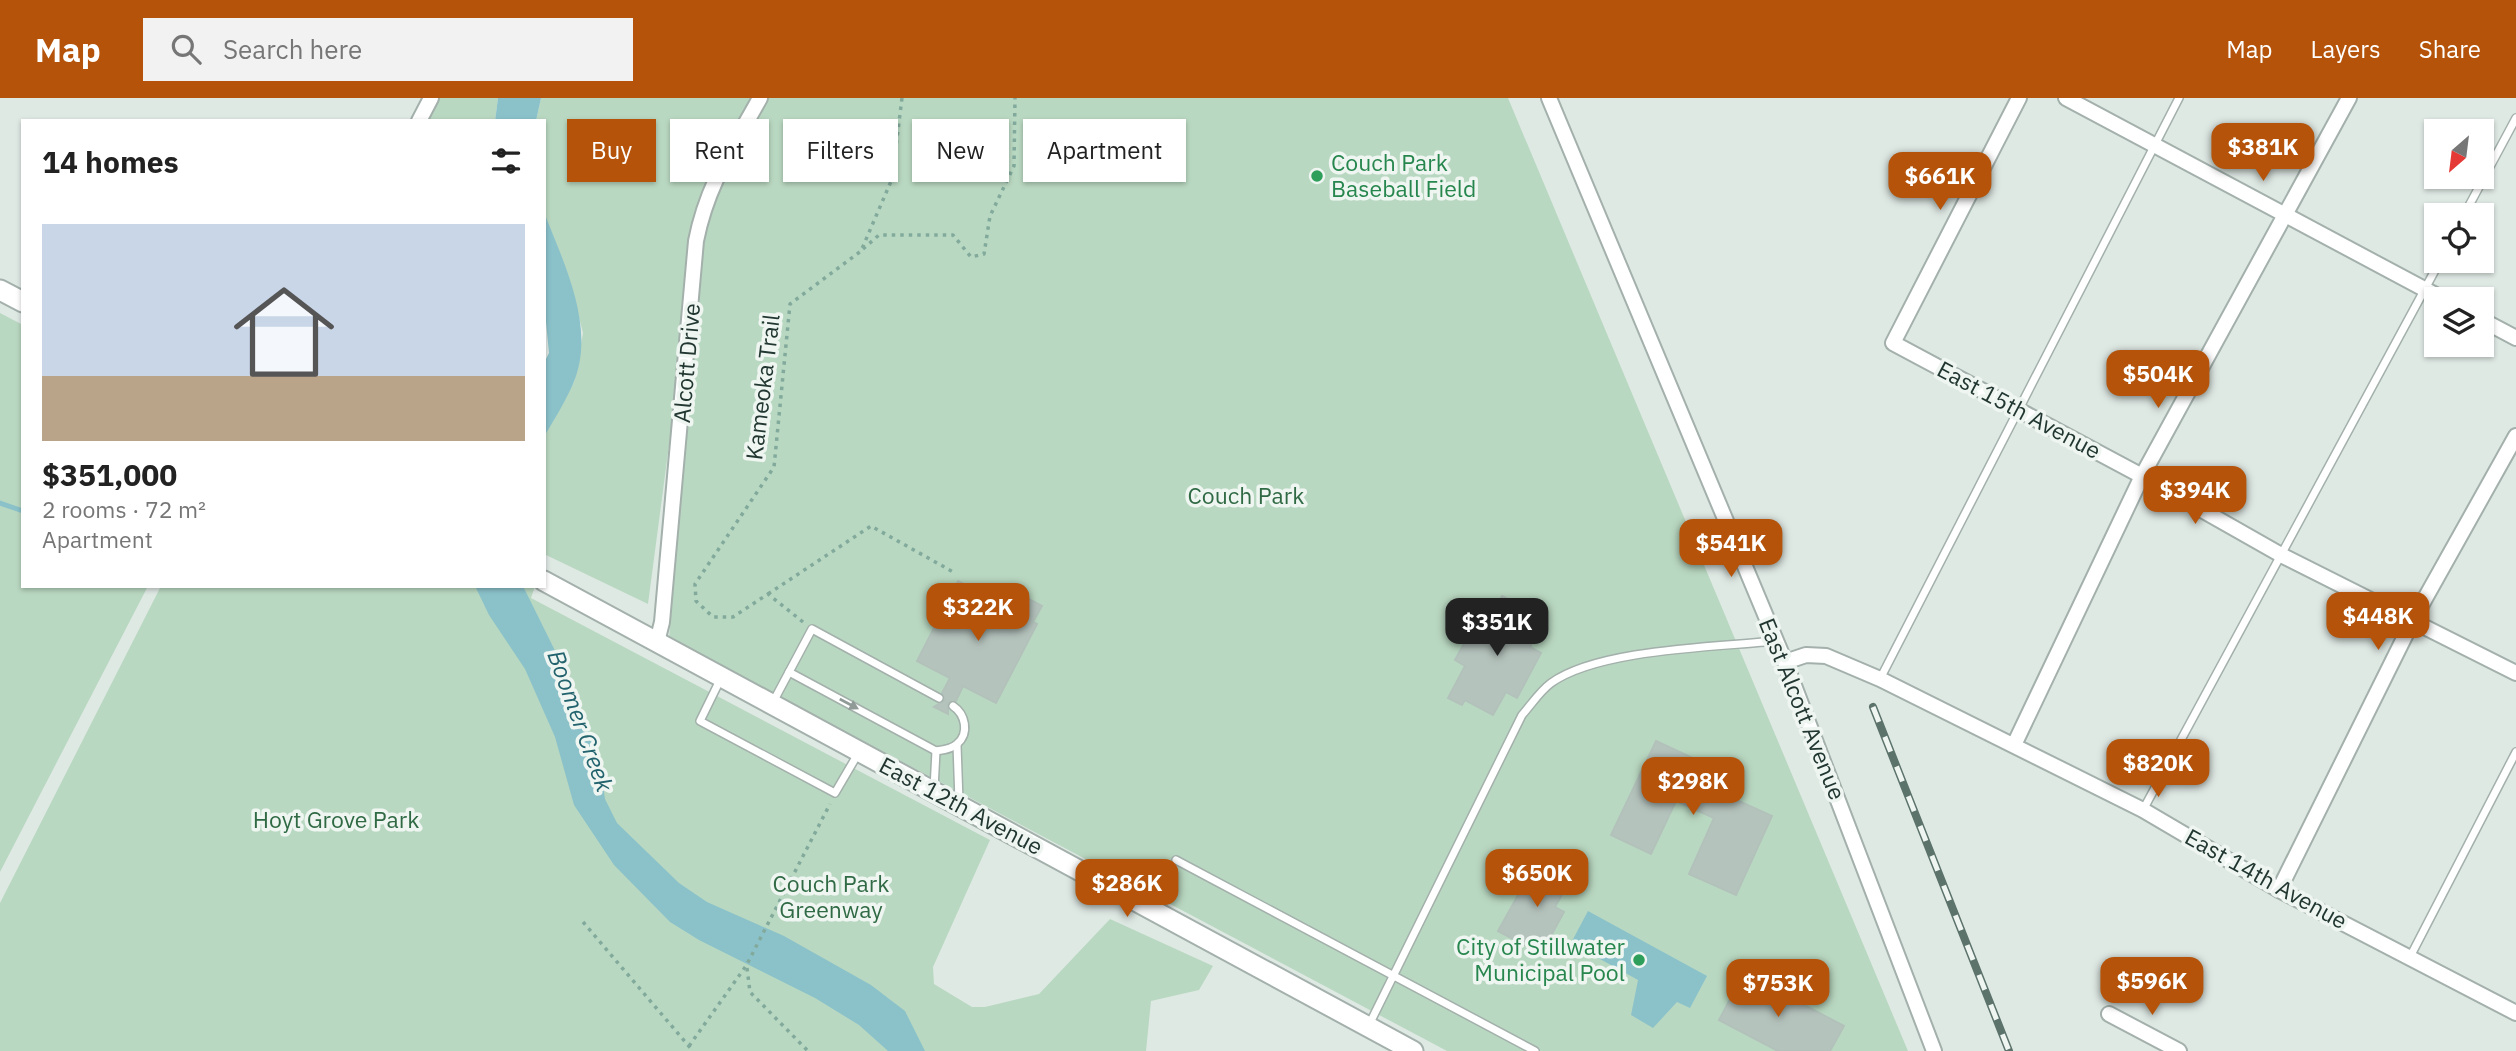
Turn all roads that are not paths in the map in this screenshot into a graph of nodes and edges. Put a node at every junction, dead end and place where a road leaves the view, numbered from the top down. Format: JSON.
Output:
{"nodes":[{"id":1,"x":431,"y":98,"type":"edge"},
{"id":2,"x":760,"y":98,"type":"edge"},
{"id":3,"x":1549,"y":98,"type":"edge"},
{"id":4,"x":2019,"y":98,"type":"edge"},
{"id":5,"x":2066,"y":98,"type":"edge"},
{"id":6,"x":2179,"y":98,"type":"edge"},
{"id":7,"x":2348,"y":98,"type":"edge"},
{"id":8,"x":2516,"y":118,"type":"edge"},
{"id":9,"x":420,"y":119,"type":"edge"},
{"id":10,"x":2155,"y":145,"type":"junction"},
{"id":11,"x":2470,"y":203,"type":"edge"},
{"id":12,"x":2285,"y":215,"type":"junction"},
{"id":13,"x":2424,"y":288,"type":"edge"},
{"id":14,"x":0,"y":290,"type":"edge"},
{"id":15,"x":2424,"y":291,"type":"edge"},
{"id":16,"x":21,"y":301,"type":"edge"},
{"id":17,"x":2494,"y":326,"type":"edge"},
{"id":18,"x":2516,"y":338,"type":"edge"},
{"id":19,"x":2019,"y":410,"type":"junction"},
{"id":20,"x":2516,"y":436,"type":"edge"},
{"id":21,"x":2142,"y":476,"type":"junction"},
{"id":22,"x":2283,"y":556,"type":"junction"},
{"id":23,"x":546,"y":583,"type":"edge"},
{"id":24,"x":2413,"y":620,"type":"junction"},
{"id":25,"x":1776,"y":641,"type":"junction"},
{"id":26,"x":657,"y":642,"type":"junction"},
{"id":27,"x":1785,"y":662,"type":"junction"},
{"id":28,"x":789,"y":672,"type":"junction"},
{"id":29,"x":2516,"y":673,"type":"edge"},
{"id":30,"x":722,"y":676,"type":"junction"},
{"id":31,"x":1881,"y":678,"type":"junction"},
{"id":32,"x":939,"y":698,"type":"dead end"},
{"id":33,"x":772,"y":704,"type":"junction"},
{"id":34,"x":953,"y":706,"type":"dead end"},
{"id":35,"x":957,"y":745,"type":"junction"},
{"id":36,"x":2014,"y":745,"type":"junction"},
{"id":37,"x":860,"y":751,"type":"junction"},
{"id":38,"x":936,"y":751,"type":"junction"},
{"id":39,"x":2516,"y":752,"type":"edge"},
{"id":40,"x":934,"y":791,"type":"junction"},
{"id":41,"x":959,"y":805,"type":"junction"},
{"id":42,"x":2143,"y":810,"type":"junction"},
{"id":43,"x":1176,"y":860,"type":"dead end"},
{"id":44,"x":2279,"y":890,"type":"junction"},
{"id":45,"x":2410,"y":957,"type":"junction"},
{"id":46,"x":1392,"y":975,"type":"junction"},
{"id":47,"x":2516,"y":1013,"type":"edge"},
{"id":48,"x":2109,"y":1014,"type":"dead end"},
{"id":49,"x":1368,"y":1027,"type":"junction"},
{"id":50,"x":1413,"y":1051,"type":"edge"},
{"id":51,"x":1535,"y":1051,"type":"edge"},
{"id":52,"x":1934,"y":1051,"type":"edge"},
{"id":53,"x":2179,"y":1051,"type":"edge"}],
"edges":[{"from":1,"to":9,"type":"street"},
{"from":2,"to":26,"type":"street","name":"Alcott Drive"},
{"from":3,"to":25,"type":"street","name":"East Alcott Avenue"},
{"from":4,"to":19,"type":"street","name":"East 15th Avenue"},
{"from":5,"to":10,"type":"street"},
{"from":6,"to":10,"type":"lane"},
{"from":7,"to":12,"type":"street"},
{"from":8,"to":11,"type":"lane"},
{"from":10,"to":12,"type":"street"},
{"from":10,"to":19,"type":"lane"},
{"from":12,"to":13,"type":"street"},
{"from":12,"to":21,"type":"street"},
{"from":14,"to":16,"type":"street"},
{"from":15,"to":22,"type":"lane"},
{"from":17,"to":18,"type":"street"},
{"from":19,"to":21,"type":"street","name":"East 15th Avenue"},
{"from":19,"to":31,"type":"lane"},
{"from":20,"to":24,"type":"street"},
{"from":21,"to":22,"type":"street","name":"East 15th Avenue"},
{"from":21,"to":36,"type":"street"},
{"from":22,"to":24,"type":"street","name":"East 15th Avenue"},
{"from":22,"to":42,"type":"lane"},
{"from":23,"to":26,"type":"street","name":"East 12th Avenue"},
{"from":24,"to":29,"type":"street","name":"East 15th Avenue"},
{"from":24,"to":44,"type":"street"},
{"from":25,"to":27,"type":"street","name":"East Alcott Avenue"},
{"from":25,"to":46,"type":"lane"},
{"from":26,"to":30,"type":"street","name":"East 12th Avenue"},
{"from":27,"to":31,"type":"street","name":"East 14th Avenue"},
{"from":27,"to":52,"type":"street","name":"East Alcott Avenue"},
{"from":28,"to":32,"type":"lane"},
{"from":28,"to":33,"type":"lane"},
{"from":28,"to":38,"type":"lane","one_way":true},
{"from":30,"to":33,"type":"street","name":"East 12th Avenue"},
{"from":30,"to":37,"type":"lane"},
{"from":31,"to":36,"type":"street","name":"East 14th Avenue"},
{"from":33,"to":37,"type":"street","name":"East 12th Avenue"},
{"from":34,"to":35,"type":"lane"},
{"from":35,"to":38,"type":"lane"},
{"from":35,"to":41,"type":"lane"},
{"from":36,"to":42,"type":"street","name":"East 14th Avenue"},
{"from":37,"to":40,"type":"street","name":"East 12th Avenue"},
{"from":38,"to":40,"type":"lane"},
{"from":39,"to":45,"type":"lane"},
{"from":40,"to":41,"type":"street","name":"East 12th Avenue"},
{"from":41,"to":49,"type":"street","name":"East 12th Avenue"},
{"from":42,"to":44,"type":"street","name":"East 14th Avenue"},
{"from":43,"to":46,"type":"lane"},
{"from":44,"to":45,"type":"street","name":"East 14th Avenue"},
{"from":45,"to":47,"type":"street","name":"East 14th Avenue"},
{"from":46,"to":49,"type":"lane"},
{"from":46,"to":51,"type":"lane"},
{"from":48,"to":53,"type":"street"},
{"from":49,"to":50,"type":"street","name":"East 12th Avenue"}]}
